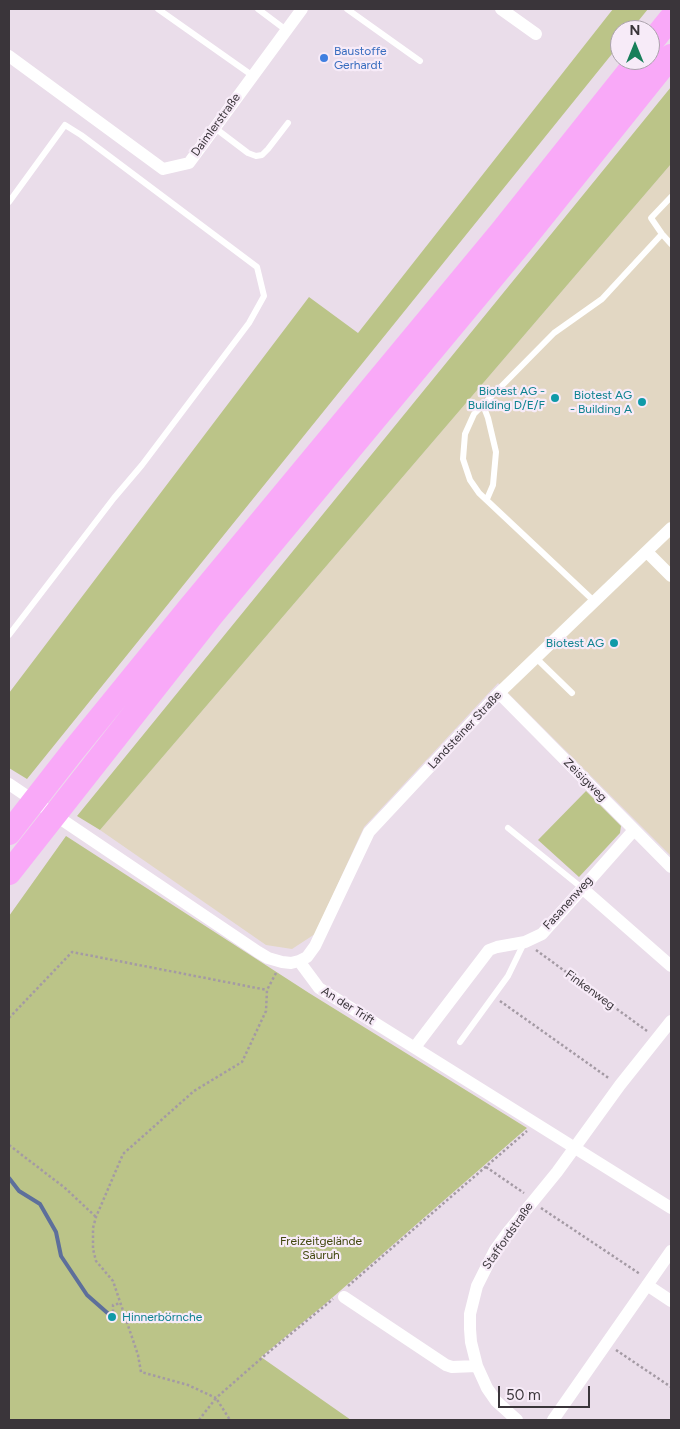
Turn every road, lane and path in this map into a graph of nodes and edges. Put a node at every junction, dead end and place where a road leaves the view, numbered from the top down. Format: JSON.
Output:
{"nodes":[{"id":1,"x":158,"y":9,"type":"edge"},
{"id":2,"x":258,"y":9,"type":"edge"},
{"id":3,"x":302,"y":9,"type":"edge"},
{"id":4,"x":347,"y":9,"type":"edge"},
{"id":5,"x":501,"y":9,"type":"edge"},
{"id":6,"x":671,"y":18,"type":"edge"},
{"id":7,"x":286,"y":30,"type":"junction"},
{"id":8,"x":660,"y":32,"type":"edge"},
{"id":9,"x":536,"y":34,"type":"dead end"},
{"id":10,"x":9,"y":56,"type":"edge"},
{"id":11,"x":671,"y":56,"type":"edge"},
{"id":12,"x":420,"y":62,"type":"dead end"},
{"id":13,"x":630,"y":70,"type":"edge"},
{"id":14,"x":252,"y":76,"type":"junction"},
{"id":15,"x":288,"y":123,"type":"dead end"},
{"id":16,"x":215,"y":128,"type":"junction"},
{"id":17,"x":671,"y":197,"type":"edge"},
{"id":18,"x":9,"y":202,"type":"edge"},
{"id":19,"x":662,"y":234,"type":"junction"},
{"id":20,"x":671,"y":244,"type":"edge"},
{"id":21,"x":483,"y":405,"type":"junction"},
{"id":22,"x":487,"y":499,"type":"junction"},
{"id":23,"x":671,"y":528,"type":"edge"},
{"id":24,"x":647,"y":552,"type":"junction"},
{"id":25,"x":671,"y":576,"type":"edge"},
{"id":26,"x":595,"y":602,"type":"junction"},
{"id":27,"x":9,"y":635,"type":"edge"},
{"id":28,"x":536,"y":658,"type":"junction"},
{"id":29,"x":499,"y":693,"type":"junction"},
{"id":30,"x":572,"y":693,"type":"dead end"},
{"id":31,"x":9,"y":784,"type":"edge"},
{"id":32,"x":15,"y":826,"type":"edge"},
{"id":33,"x":508,"y":828,"type":"dead end"},
{"id":34,"x":634,"y":830,"type":"junction"},
{"id":35,"x":671,"y":867,"type":"edge"},
{"id":36,"x":9,"y":872,"type":"edge"},
{"id":37,"x":582,"y":888,"type":"junction"},
{"id":38,"x":525,"y":942,"type":"junction"},
{"id":39,"x":299,"y":961,"type":"junction"},
{"id":40,"x":282,"y":962,"type":"junction"},
{"id":41,"x":671,"y":966,"type":"edge"},
{"id":42,"x":267,"y":990,"type":"junction"},
{"id":43,"x":493,"y":996,"type":"junction"},
{"id":44,"x":9,"y":1018,"type":"edge"},
{"id":45,"x":671,"y":1021,"type":"edge"},
{"id":46,"x":656,"y":1038,"type":"junction"},
{"id":47,"x":460,"y":1042,"type":"dead end"},
{"id":48,"x":415,"y":1047,"type":"junction"},
{"id":49,"x":620,"y":1085,"type":"junction"},
{"id":50,"x":536,"y":1122,"type":"junction"},
{"id":51,"x":9,"y":1145,"type":"edge"},
{"id":52,"x":575,"y":1148,"type":"junction"},
{"id":53,"x":486,"y":1167,"type":"junction"},
{"id":54,"x":533,"y":1200,"type":"junction"},
{"id":55,"x":671,"y":1208,"type":"edge"},
{"id":56,"x":96,"y":1216,"type":"junction"},
{"id":57,"x":671,"y":1251,"type":"edge"},
{"id":58,"x":647,"y":1285,"type":"junction"},
{"id":59,"x":343,"y":1293,"type":"junction"},
{"id":60,"x":121,"y":1302,"type":"junction"},
{"id":61,"x":671,"y":1302,"type":"edge"},
{"id":62,"x":113,"y":1316,"type":"dead end"},
{"id":63,"x":607,"y":1344,"type":"junction"},
{"id":64,"x":477,"y":1366,"type":"junction"},
{"id":65,"x":671,"y":1387,"type":"edge"},
{"id":66,"x":216,"y":1398,"type":"junction"},
{"id":67,"x":199,"y":1420,"type":"edge"},
{"id":68,"x":230,"y":1420,"type":"edge"},
{"id":69,"x":517,"y":1420,"type":"edge"},
{"id":70,"x":554,"y":1420,"type":"edge"}],
"edges":[{"from":1,"to":14,"type":"lane"},
{"from":2,"to":7,"type":"lane"},
{"from":3,"to":7,"type":"street","name":"Daimlerstraße"},
{"from":4,"to":12,"type":"lane"},
{"from":5,"to":9,"type":"street"},
{"from":6,"to":8,"type":"highway"},
{"from":7,"to":14,"type":"street","name":"Daimlerstraße"},
{"from":10,"to":16,"type":"street","name":"Daimlerstraße"},
{"from":11,"to":36,"type":"highway"},
{"from":13,"to":32,"type":"highway"},
{"from":14,"to":16,"type":"street","name":"Daimlerstraße"},
{"from":15,"to":16,"type":"lane"},
{"from":17,"to":19,"type":"lane"},
{"from":18,"to":27,"type":"lane"},
{"from":19,"to":20,"type":"lane"},
{"from":19,"to":21,"type":"lane"},
{"from":21,"to":22,"type":"lane"},
{"from":21,"to":22,"type":"lane"},
{"from":22,"to":26,"type":"lane"},
{"from":23,"to":24,"type":"street","name":"Landsteiner Straße"},
{"from":24,"to":25,"type":"street"},
{"from":24,"to":26,"type":"street","name":"Landsteiner Straße"},
{"from":26,"to":28,"type":"street","name":"Landsteiner Straße"},
{"from":28,"to":29,"type":"street","name":"Landsteiner Straße"},
{"from":28,"to":30,"type":"lane"},
{"from":29,"to":34,"type":"street","name":"Zeisigweg"},
{"from":29,"to":39,"type":"street","name":"Landsteiner Straße"},
{"from":31,"to":40,"type":"street"},
{"from":33,"to":37,"type":"lane"},
{"from":34,"to":35,"type":"street","name":"Zeisigweg"},
{"from":34,"to":37,"type":"street","name":"Fasanenweg"},
{"from":37,"to":38,"type":"street","name":"Fasanenweg"},
{"from":37,"to":41,"type":"street"},
{"from":38,"to":43,"type":"lane"},
{"from":38,"to":46,"type":"path","name":"Finkenweg"},
{"from":38,"to":48,"type":"street","name":"Fasanenweg"},
{"from":39,"to":40,"type":"street"},
{"from":39,"to":48,"type":"street","name":"An der Trift"},
{"from":40,"to":42,"type":"path"},
{"from":42,"to":44,"type":"path"},
{"from":42,"to":56,"type":"path"},
{"from":43,"to":47,"type":"lane"},
{"from":43,"to":49,"type":"path"},
{"from":45,"to":46,"type":"street"},
{"from":46,"to":49,"type":"street"},
{"from":48,"to":50,"type":"street","name":"An der Trift"},
{"from":49,"to":52,"type":"street"},
{"from":50,"to":52,"type":"street","name":"An der Trift"},
{"from":50,"to":53,"type":"path"},
{"from":51,"to":56,"type":"path"},
{"from":52,"to":54,"type":"street","name":"Staffordstraße"},
{"from":52,"to":55,"type":"street","name":"An der Trift"},
{"from":53,"to":54,"type":"path"},
{"from":53,"to":59,"type":"path"},
{"from":54,"to":58,"type":"path"},
{"from":54,"to":64,"type":"street","name":"Staffordstraße"},
{"from":56,"to":60,"type":"path"},
{"from":57,"to":58,"type":"street"},
{"from":58,"to":61,"type":"street"},
{"from":58,"to":63,"type":"street"},
{"from":59,"to":64,"type":"street"},
{"from":59,"to":66,"type":"path"},
{"from":60,"to":62,"type":"path"},
{"from":60,"to":66,"type":"path"},
{"from":63,"to":65,"type":"path"},
{"from":63,"to":70,"type":"street"},
{"from":64,"to":69,"type":"street","name":"Staffordstraße"},
{"from":66,"to":67,"type":"path"},
{"from":66,"to":68,"type":"path"}]}
